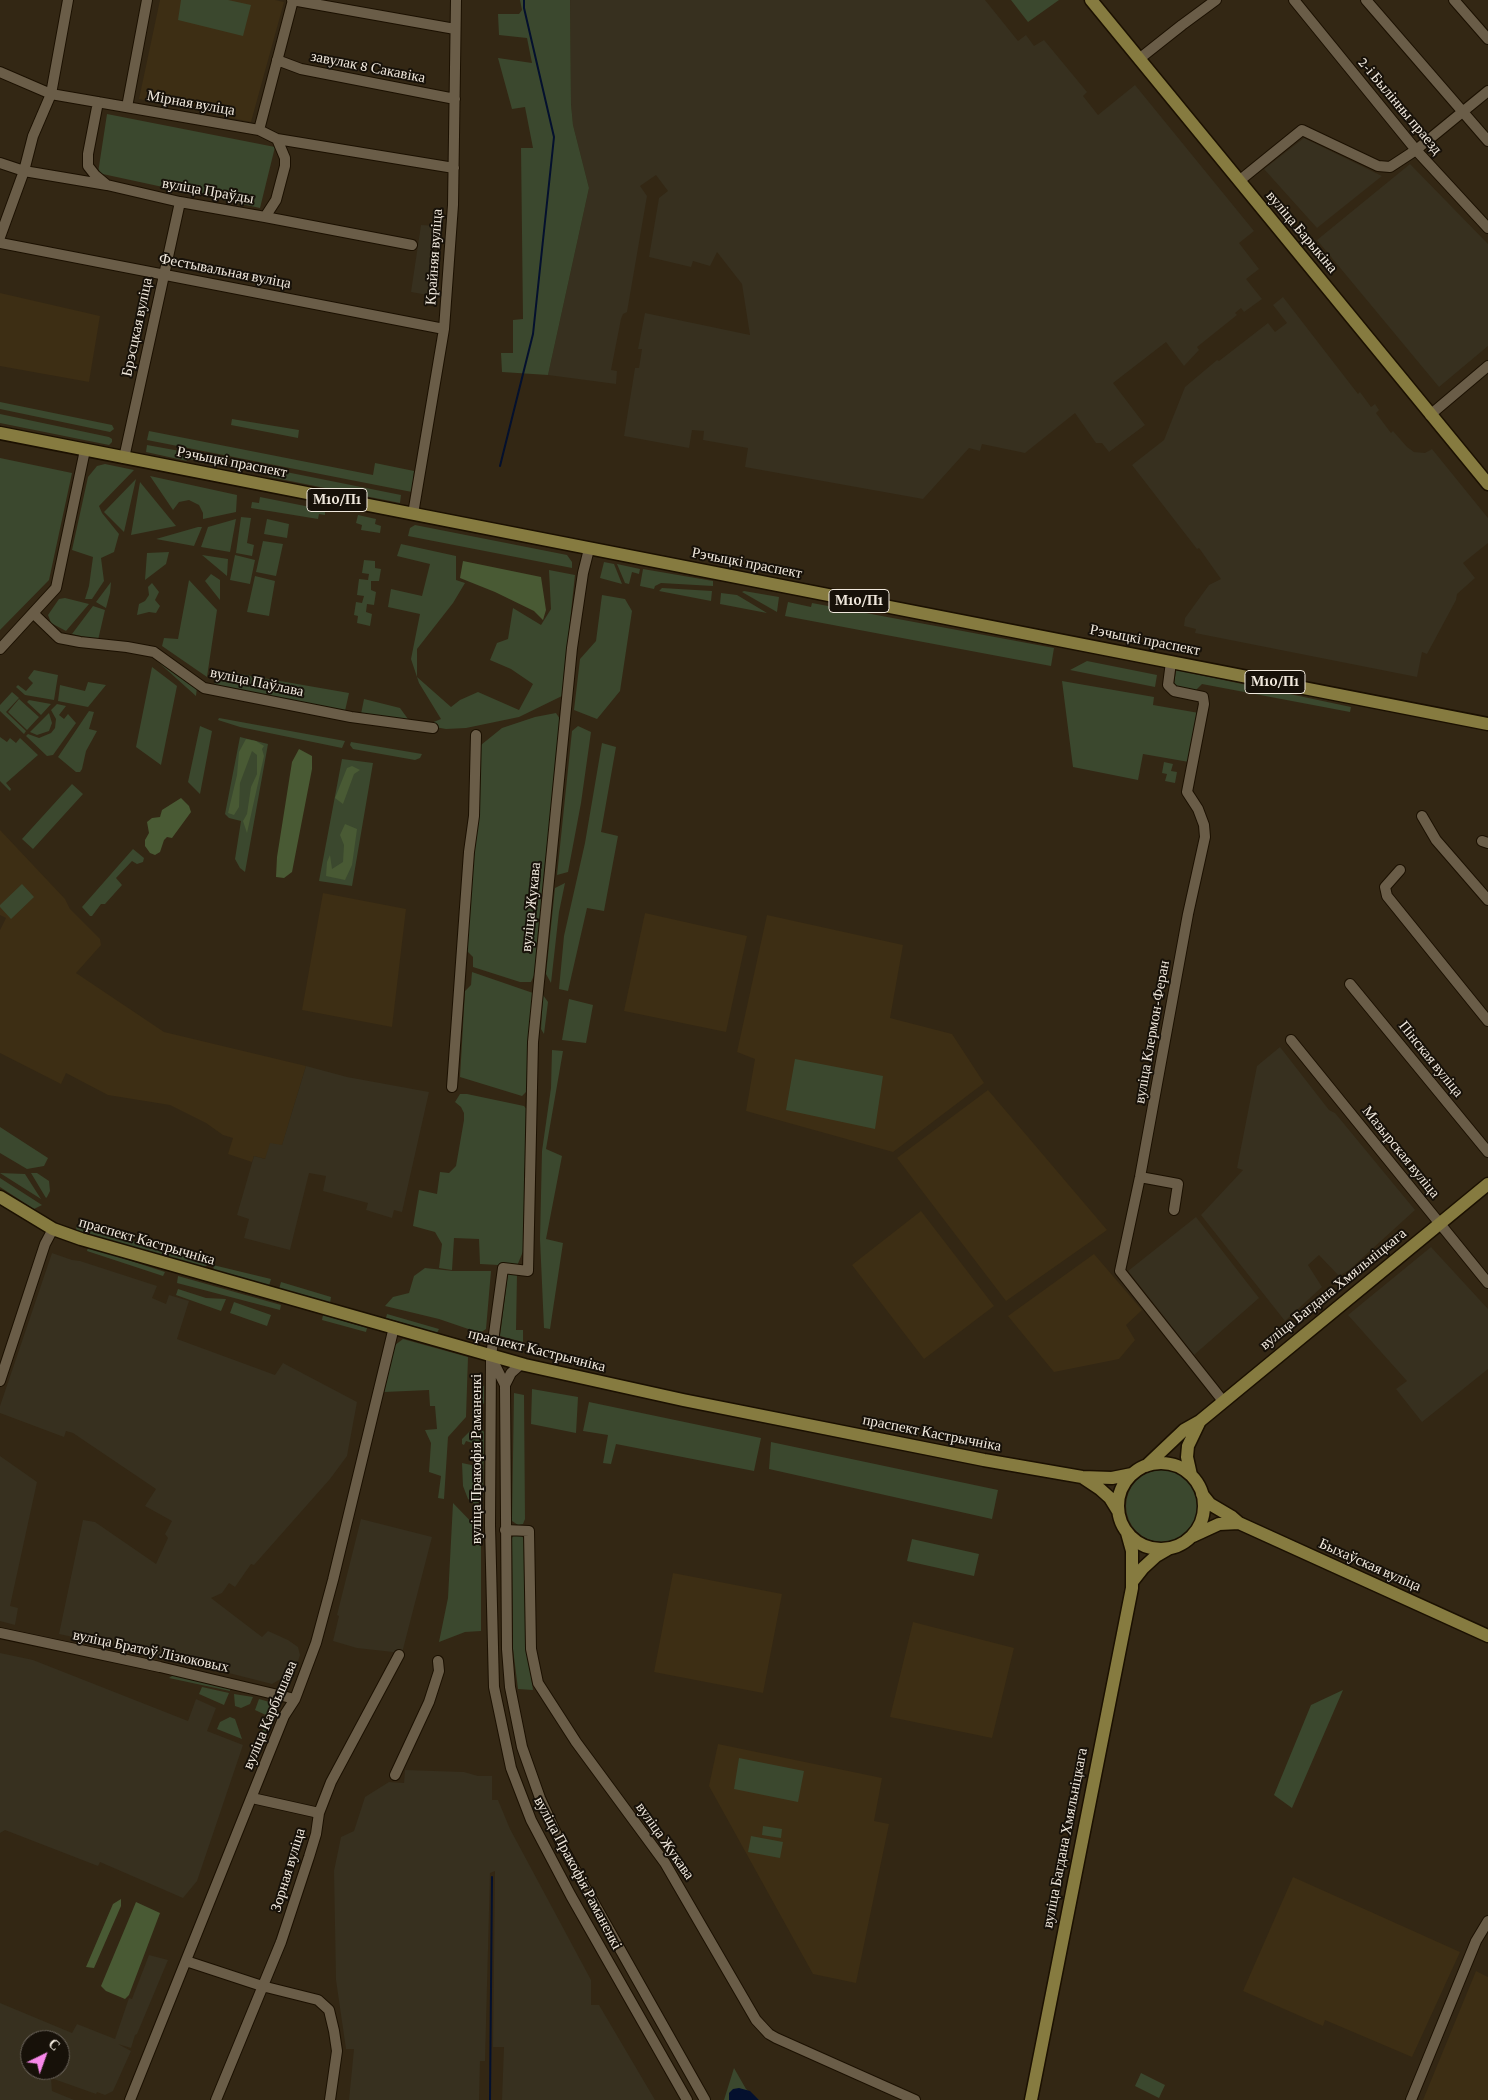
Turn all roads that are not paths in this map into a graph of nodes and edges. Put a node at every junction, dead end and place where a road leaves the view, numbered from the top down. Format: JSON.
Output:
{"nodes":[{"id":1,"x":68,"y":0,"type":"edge"},
{"id":2,"x":146,"y":0,"type":"edge"},
{"id":3,"x":293,"y":0,"type":"edge"},
{"id":4,"x":456,"y":0,"type":"edge"},
{"id":5,"x":1090,"y":0,"type":"edge"},
{"id":6,"x":1216,"y":0,"type":"edge"},
{"id":7,"x":1294,"y":0,"type":"edge"},
{"id":8,"x":1366,"y":0,"type":"edge"},
{"id":9,"x":1454,"y":0,"type":"edge"},
{"id":10,"x":455,"y":29,"type":"junction"},
{"id":11,"x":1488,"y":39,"type":"edge"},
{"id":12,"x":1139,"y":59,"type":"junction"},
{"id":13,"x":277,"y":60,"type":"junction"},
{"id":14,"x":0,"y":72,"type":"edge"},
{"id":15,"x":1488,"y":91,"type":"edge"},
{"id":16,"x":51,"y":94,"type":"junction"},
{"id":17,"x":455,"y":99,"type":"junction"},
{"id":18,"x":98,"y":102,"type":"junction"},
{"id":19,"x":127,"y":107,"type":"junction"},
{"id":20,"x":1463,"y":113,"type":"junction"},
{"id":21,"x":259,"y":130,"type":"junction"},
{"id":22,"x":277,"y":139,"type":"junction"},
{"id":23,"x":1488,"y":141,"type":"edge"},
{"id":24,"x":1416,"y":150,"type":"junction"},
{"id":25,"x":0,"y":163,"type":"edge"},
{"id":26,"x":454,"y":168,"type":"junction"},
{"id":27,"x":24,"y":171,"type":"junction"},
{"id":28,"x":1239,"y":181,"type":"junction"},
{"id":29,"x":107,"y":185,"type":"junction"},
{"id":30,"x":180,"y":202,"type":"junction"},
{"id":31,"x":265,"y":217,"type":"junction"},
{"id":32,"x":1488,"y":228,"type":"edge"},
{"id":33,"x":0,"y":237,"type":"edge"},
{"id":34,"x":0,"y":243,"type":"edge"},
{"id":35,"x":412,"y":246,"type":"dead end"},
{"id":36,"x":164,"y":275,"type":"junction"},
{"id":37,"x":444,"y":330,"type":"junction"},
{"id":38,"x":1488,"y":366,"type":"edge"},
{"id":39,"x":1430,"y":414,"type":"junction"},
{"id":40,"x":0,"y":433,"type":"edge"},
{"id":41,"x":86,"y":450,"type":"junction"},
{"id":42,"x":124,"y":458,"type":"junction"},
{"id":43,"x":1488,"y":484,"type":"edge"},
{"id":44,"x":413,"y":514,"type":"junction"},
{"id":45,"x":589,"y":549,"type":"junction"},
{"id":46,"x":34,"y":614,"type":"junction"},
{"id":47,"x":0,"y":650,"type":"edge"},
{"id":48,"x":1171,"y":662,"type":"junction"},
{"id":49,"x":1488,"y":724,"type":"edge"},
{"id":50,"x":433,"y":728,"type":"dead end"},
{"id":51,"x":476,"y":735,"type":"dead end"},
{"id":52,"x":1422,"y":816,"type":"dead end"},
{"id":53,"x":1400,"y":870,"type":"dead end"},
{"id":54,"x":1488,"y":900,"type":"edge"},
{"id":55,"x":1350,"y":984,"type":"dead end"},
{"id":56,"x":1488,"y":1021,"type":"edge"},
{"id":57,"x":1291,"y":1040,"type":"dead end"},
{"id":58,"x":452,"y":1087,"type":"dead end"},
{"id":59,"x":1488,"y":1152,"type":"edge"},
{"id":60,"x":1140,"y":1177,"type":"junction"},
{"id":61,"x":1488,"y":1184,"type":"edge"},
{"id":62,"x":0,"y":1197,"type":"edge"},
{"id":63,"x":1174,"y":1210,"type":"dead end"},
{"id":64,"x":1439,"y":1224,"type":"junction"},
{"id":65,"x":53,"y":1229,"type":"junction"},
{"id":66,"x":1488,"y":1283,"type":"edge"},
{"id":67,"x":394,"y":1327,"type":"junction"},
{"id":68,"x":491,"y":1356,"type":"junction"},
{"id":69,"x":521,"y":1364,"type":"junction"},
{"id":70,"x":0,"y":1381,"type":"edge"},
{"id":71,"x":505,"y":1386,"type":"junction"},
{"id":72,"x":1223,"y":1401,"type":"junction"},
{"id":73,"x":1200,"y":1421,"type":"junction"},
{"id":74,"x":1146,"y":1466,"type":"junction"},
{"id":75,"x":1132,"y":1474,"type":"junction"},
{"id":76,"x":1191,"y":1476,"type":"junction"},
{"id":77,"x":1082,"y":1477,"type":"junction"},
{"id":78,"x":1202,"y":1494,"type":"junction"},
{"id":79,"x":1118,"y":1512,"type":"junction"},
{"id":80,"x":1239,"y":1524,"type":"junction"},
{"id":81,"x":505,"y":1530,"type":"junction"},
{"id":82,"x":1127,"y":1533,"type":"junction"},
{"id":83,"x":1191,"y":1537,"type":"junction"},
{"id":84,"x":1169,"y":1548,"type":"junction"},
{"id":85,"x":491,"y":1568,"type":"junction"},
{"id":86,"x":505,"y":1569,"type":"junction"},
{"id":87,"x":1132,"y":1582,"type":"junction"},
{"id":88,"x":0,"y":1633,"type":"edge"},
{"id":89,"x":1488,"y":1636,"type":"edge"},
{"id":90,"x":399,"y":1655,"type":"dead end"},
{"id":91,"x":438,"y":1661,"type":"dead end"},
{"id":92,"x":494,"y":1687,"type":"junction"},
{"id":93,"x":510,"y":1687,"type":"junction"},
{"id":94,"x":295,"y":1699,"type":"junction"},
{"id":95,"x":395,"y":1775,"type":"dead end"},
{"id":96,"x":252,"y":1798,"type":"junction"},
{"id":97,"x":319,"y":1812,"type":"junction"},
{"id":98,"x":1488,"y":1921,"type":"edge"},
{"id":99,"x":186,"y":1961,"type":"junction"},
{"id":100,"x":262,"y":1986,"type":"junction"},
{"id":101,"x":670,"y":2038,"type":"junction"},
{"id":102,"x":656,"y":2046,"type":"junction"},
{"id":103,"x":130,"y":2100,"type":"edge"},
{"id":104,"x":216,"y":2100,"type":"edge"},
{"id":105,"x":330,"y":2100,"type":"edge"},
{"id":106,"x":687,"y":2100,"type":"edge"},
{"id":107,"x":705,"y":2100,"type":"edge"},
{"id":108,"x":915,"y":2100,"type":"edge"},
{"id":109,"x":1031,"y":2100,"type":"edge"},
{"id":110,"x":1411,"y":2100,"type":"edge"}],
"edges":[{"from":1,"to":16,"type":"street"},
{"from":2,"to":19,"type":"street"},
{"from":3,"to":10,"type":"street"},
{"from":3,"to":13,"type":"street"},
{"from":4,"to":10,"type":"street","name":"Крайняя вуліца"},
{"from":5,"to":12,"type":"main road","name":"вуліца Барыкіна"},
{"from":6,"to":12,"type":"street"},
{"from":7,"to":24,"type":"street","name":"2-і Былінны праезд"},
{"from":8,"to":20,"type":"street"},
{"from":9,"to":11,"type":"street"},
{"from":10,"to":17,"type":"street","name":"Крайняя вуліца"},
{"from":12,"to":28,"type":"main road","name":"вуліца Барыкіна"},
{"from":13,"to":17,"type":"street","name":"завулак 8 Сакавіка"},
{"from":13,"to":21,"type":"street"},
{"from":14,"to":16,"type":"street","name":"Мірная вуліца"},
{"from":15,"to":20,"type":"street"},
{"from":16,"to":18,"type":"street","name":"Мірная вуліца"},
{"from":16,"to":27,"type":"street"},
{"from":17,"to":26,"type":"street","name":"Крайняя вуліца"},
{"from":18,"to":19,"type":"street","name":"Мірная вуліца"},
{"from":18,"to":29,"type":"street"},
{"from":19,"to":21,"type":"street","name":"Мірная вуліца"},
{"from":20,"to":23,"type":"street"},
{"from":20,"to":24,"type":"street"},
{"from":21,"to":22,"type":"street","name":"Мірная вуліца"},
{"from":22,"to":26,"type":"street","name":"Мірная вуліца"},
{"from":22,"to":31,"type":"street"},
{"from":24,"to":28,"type":"street"},
{"from":24,"to":32,"type":"street","name":"2-і Былінны праезд"},
{"from":25,"to":27,"type":"street","name":"вуліца Праўды"},
{"from":26,"to":37,"type":"street","name":"Крайняя вуліца"},
{"from":27,"to":29,"type":"street","name":"вуліца Праўды"},
{"from":27,"to":33,"type":"street"},
{"from":28,"to":39,"type":"main road","name":"вуліца Барыкіна"},
{"from":29,"to":30,"type":"street","name":"вуліца Праўды"},
{"from":30,"to":31,"type":"street","name":"вуліца Праўды"},
{"from":30,"to":36,"type":"street","name":"Брэсцкая вуліца"},
{"from":31,"to":35,"type":"street","name":"вуліца Праўды"},
{"from":34,"to":36,"type":"street","name":"Фестывальная вуліца"},
{"from":36,"to":37,"type":"street","name":"Фестывальная вуліца"},
{"from":36,"to":42,"type":"street","name":"Брэсцкая вуліца"},
{"from":37,"to":44,"type":"street","name":"Крайняя вуліца"},
{"from":38,"to":39,"type":"street"},
{"from":39,"to":43,"type":"main road","name":"вуліца Барыкіна"},
{"from":40,"to":41,"type":"main road","name":"Рэчыцкі праспект","number":"М10/П1"},
{"from":41,"to":42,"type":"main road","name":"Рэчыцкі праспект","number":"М10/П1"},
{"from":41,"to":46,"type":"street"},
{"from":42,"to":44,"type":"main road","name":"Рэчыцкі праспект","number":"М10/П1"},
{"from":44,"to":45,"type":"main road","name":"Рэчыцкі праспект","number":"М10/П1"},
{"from":45,"to":48,"type":"main road","name":"Рэчыцкі праспект","number":"М10/П1"},
{"from":45,"to":68,"type":"street","name":"вуліца Жукава"},
{"from":46,"to":47,"type":"street"},
{"from":46,"to":50,"type":"street","name":"вуліца Паўлава"},
{"from":48,"to":49,"type":"main road","name":"Рэчыцкі праспект","number":"М10/П1"},
{"from":48,"to":60,"type":"street","name":"вуліца Клермон-Феран"},
{"from":51,"to":58,"type":"street"},
{"from":52,"to":54,"type":"street"},
{"from":53,"to":56,"type":"street"},
{"from":55,"to":59,"type":"street","name":"Пінская вуліца"},
{"from":57,"to":64,"type":"street","name":"Мазырская вуліца"},
{"from":60,"to":63,"type":"street"},
{"from":60,"to":72,"type":"street","name":"вуліца Клермон-Феран"},
{"from":61,"to":64,"type":"main road","name":"вуліца Багдана Хмяльніцкага"},
{"from":62,"to":65,"type":"main road","name":"праспект Кастрычніка"},
{"from":64,"to":66,"type":"street","name":"Мазырская вуліца"},
{"from":64,"to":72,"type":"main road","name":"вуліца Багдана Хмяльніцкага"},
{"from":65,"to":67,"type":"main road","name":"праспект Кастрычніка"},
{"from":65,"to":70,"type":"street"},
{"from":67,"to":68,"type":"main road","name":"праспект Кастрычніка"},
{"from":67,"to":94,"type":"street","name":"вуліца Карбышава"},
{"from":68,"to":69,"type":"main road","name":"праспект Кастрычніка"},
{"from":68,"to":71,"type":"street","name":"вуліца Пракофія Раманенкі"},
{"from":68,"to":85,"type":"street","name":"вуліца Пракофія Раманенкі"},
{"from":69,"to":71,"type":"street"},
{"from":69,"to":77,"type":"main road","name":"праспект Кастрычніка"},
{"from":71,"to":81,"type":"street","name":"вуліца Пракофія Раманенкі"},
{"from":72,"to":73,"type":"main road","name":"вуліца Багдана Хмяльніцкага"},
{"from":73,"to":74,"type":"main road","name":"вуліца Багдана Хмяльніцкага"},
{"from":73,"to":76,"type":"main road","name":"вуліца Багдана Хмяльніцкага"},
{"from":74,"to":75,"type":"main road"},
{"from":74,"to":76,"type":"main road"},
{"from":75,"to":77,"type":"main road","name":"праспект Кастрычніка"},
{"from":75,"to":79,"type":"main road"},
{"from":76,"to":78,"type":"main road"},
{"from":77,"to":79,"type":"main road","name":"праспект Кастрычніка"},
{"from":78,"to":80,"type":"main road","name":"Быхаўская вуліца"},
{"from":78,"to":83,"type":"main road"},
{"from":79,"to":82,"type":"main road"},
{"from":80,"to":83,"type":"main road","name":"Быхаўская вуліца"},
{"from":80,"to":89,"type":"main road","name":"Быхаўская вуліца"},
{"from":81,"to":86,"type":"street","name":"вуліца Пракофія Раманенкі"},
{"from":81,"to":108,"type":"street","name":"вуліца Жукава"},
{"from":82,"to":84,"type":"main road"},
{"from":82,"to":87,"type":"main road","name":"вуліца Багдана Хмяльніцкага"},
{"from":83,"to":84,"type":"main road"},
{"from":84,"to":87,"type":"main road","name":"вуліца Багдана Хмяльніцкага"},
{"from":85,"to":86,"type":"street"},
{"from":85,"to":92,"type":"street","name":"вуліца Пракофія Раманенкі"},
{"from":86,"to":93,"type":"street","name":"вуліца Пракофія Раманенкі"},
{"from":87,"to":109,"type":"main road","name":"вуліца Багдана Хмяльніцкага"},
{"from":88,"to":94,"type":"street","name":"вуліца Братоў Лізюковых"},
{"from":90,"to":97,"type":"street","name":"Зорная вуліца"},
{"from":91,"to":95,"type":"street"},
{"from":92,"to":93,"type":"street"},
{"from":92,"to":102,"type":"street","name":"вуліца Пракофія Раманенкі"},
{"from":93,"to":101,"type":"street","name":"вуліца Пракофія Раманенкі"},
{"from":94,"to":96,"type":"street","name":"вуліца Карбышава"},
{"from":96,"to":97,"type":"street"},
{"from":96,"to":99,"type":"street","name":"вуліца Карбышава"},
{"from":97,"to":100,"type":"street","name":"Зорная вуліца"},
{"from":98,"to":110,"type":"street"},
{"from":99,"to":100,"type":"street"},
{"from":99,"to":103,"type":"street","name":"вуліца Карбышава"},
{"from":100,"to":104,"type":"street","name":"Зорная вуліца"},
{"from":100,"to":105,"type":"street"},
{"from":101,"to":102,"type":"street"},
{"from":101,"to":107,"type":"street","name":"вуліца Пракофія Раманенкі"},
{"from":102,"to":106,"type":"street","name":"вуліца Пракофія Раманенкі"}]}
